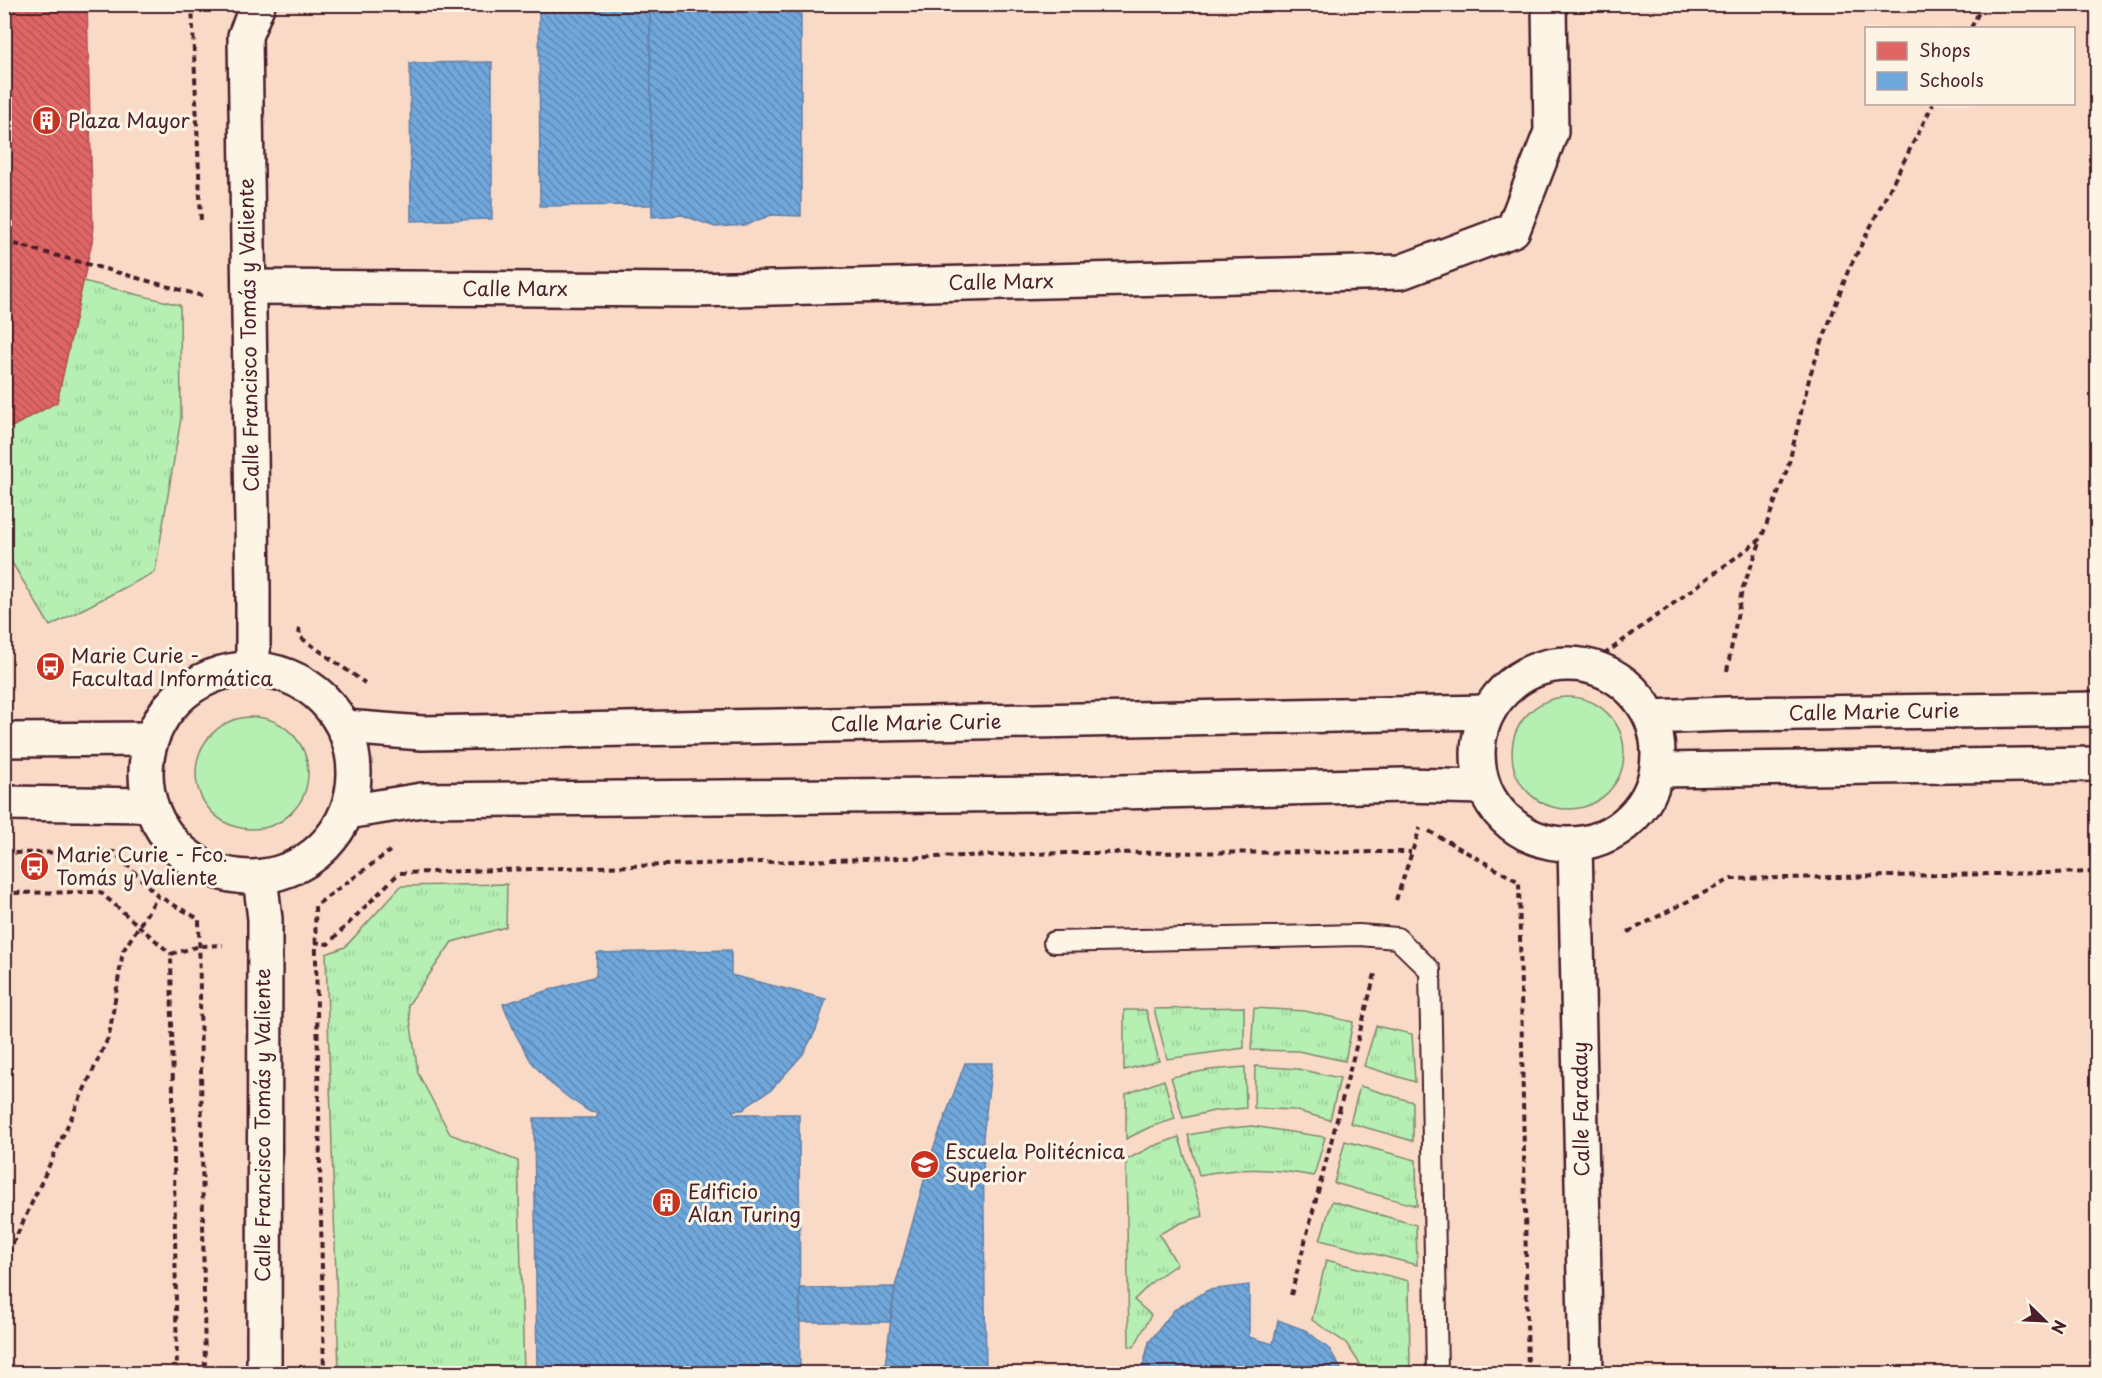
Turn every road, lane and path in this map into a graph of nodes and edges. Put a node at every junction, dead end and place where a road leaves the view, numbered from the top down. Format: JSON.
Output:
{"nodes":[{"id":1,"x":192,"y":4,"type":"edge"},
{"id":2,"x":258,"y":4,"type":"edge"},
{"id":3,"x":1549,"y":4,"type":"edge"},
{"id":4,"x":1983,"y":4,"type":"edge"},
{"id":5,"x":1972,"y":27,"type":"edge"},
{"id":6,"x":1932,"y":105,"type":"edge"},
{"id":7,"x":201,"y":223,"type":"dead end"},
{"id":8,"x":4,"y":241,"type":"edge"},
{"id":9,"x":205,"y":287,"type":"dead end"},
{"id":10,"x":249,"y":287,"type":"junction"},
{"id":11,"x":1761,"y":539,"type":"junction"},
{"id":12,"x":299,"y":626,"type":"dead end"},
{"id":13,"x":253,"y":667,"type":"junction"},
{"id":14,"x":1587,"y":667,"type":"junction"},
{"id":15,"x":1725,"y":680,"type":"dead end"},
{"id":16,"x":367,"y":685,"type":"dead end"},
{"id":17,"x":2097,"y":709,"type":"edge"},
{"id":18,"x":1488,"y":712,"type":"junction"},
{"id":19,"x":1651,"y":717,"type":"junction"},
{"id":20,"x":345,"y":727,"type":"junction"},
{"id":21,"x":151,"y":739,"type":"junction"},
{"id":22,"x":4,"y":740,"type":"edge"},
{"id":23,"x":2097,"y":764,"type":"edge"},
{"id":24,"x":1657,"y":770,"type":"junction"},
{"id":25,"x":1483,"y":787,"type":"junction"},
{"id":26,"x":4,"y":803,"type":"edge"},
{"id":27,"x":150,"y":805,"type":"junction"},
{"id":28,"x":347,"y":812,"type":"junction"},
{"id":29,"x":1412,"y":826,"type":"dead end"},
{"id":30,"x":1420,"y":826,"type":"junction"},
{"id":31,"x":1575,"y":844,"type":"junction"},
{"id":32,"x":390,"y":850,"type":"dead end"},
{"id":33,"x":1411,"y":852,"type":"junction"},
{"id":34,"x":4,"y":853,"type":"edge"},
{"id":35,"x":2097,"y":872,"type":"edge"},
{"id":36,"x":260,"y":877,"type":"junction"},
{"id":37,"x":4,"y":893,"type":"edge"},
{"id":38,"x":158,"y":896,"type":"junction"},
{"id":39,"x":139,"y":926,"type":"junction"},
{"id":40,"x":1628,"y":932,"type":"dead end"},
{"id":41,"x":1384,"y":937,"type":"junction"},
{"id":42,"x":316,"y":942,"type":"junction"},
{"id":43,"x":1054,"y":942,"type":"dead end"},
{"id":44,"x":200,"y":946,"type":"junction"},
{"id":45,"x":171,"y":954,"type":"junction"},
{"id":46,"x":4,"y":1263,"type":"edge"},
{"id":47,"x":1291,"y":1295,"type":"dead end"},
{"id":48,"x":177,"y":1374,"type":"edge"},
{"id":49,"x":205,"y":1374,"type":"edge"},
{"id":50,"x":264,"y":1374,"type":"edge"},
{"id":51,"x":324,"y":1374,"type":"edge"},
{"id":52,"x":1437,"y":1374,"type":"edge"},
{"id":53,"x":1528,"y":1374,"type":"edge"},
{"id":54,"x":1586,"y":1374,"type":"edge"}],
"edges":[{"from":1,"to":7,"type":"path"},
{"from":2,"to":10,"type":"street","name":"Calle Francisco Tomás y Valiente"},
{"from":3,"to":10,"type":"street","name":"Calle Marx"},
{"from":4,"to":5,"type":"path"},
{"from":6,"to":11,"type":"path"},
{"from":8,"to":9,"type":"path"},
{"from":10,"to":13,"type":"street","name":"Calle Francisco Tomás y Valiente"},
{"from":11,"to":14,"type":"path"},
{"from":11,"to":15,"type":"path"},
{"from":12,"to":16,"type":"path"},
{"from":13,"to":20,"type":"street"},
{"from":13,"to":21,"type":"street"},
{"from":14,"to":18,"type":"street"},
{"from":14,"to":19,"type":"street"},
{"from":17,"to":19,"type":"street","name":"Calle Marie Curie"},
{"from":18,"to":20,"type":"street","name":"Calle Marie Curie"},
{"from":18,"to":25,"type":"street"},
{"from":19,"to":24,"type":"street"},
{"from":20,"to":28,"type":"street"},
{"from":21,"to":22,"type":"street"},
{"from":21,"to":27,"type":"street"},
{"from":23,"to":24,"type":"street"},
{"from":24,"to":31,"type":"street"},
{"from":25,"to":28,"type":"street"},
{"from":25,"to":31,"type":"street"},
{"from":26,"to":27,"type":"street"},
{"from":27,"to":36,"type":"street"},
{"from":28,"to":36,"type":"street"},
{"from":29,"to":30,"type":"path"},
{"from":30,"to":33,"type":"path"},
{"from":30,"to":53,"type":"path"},
{"from":31,"to":54,"type":"street","name":"Calle Faraday"},
{"from":32,"to":42,"type":"path"},
{"from":33,"to":41,"type":"path"},
{"from":33,"to":42,"type":"path"},
{"from":34,"to":38,"type":"path"},
{"from":35,"to":40,"type":"path"},
{"from":36,"to":50,"type":"street","name":"Calle Francisco Tomás y Valiente"},
{"from":37,"to":39,"type":"path"},
{"from":38,"to":39,"type":"path"},
{"from":38,"to":44,"type":"path"},
{"from":39,"to":45,"type":"path"},
{"from":39,"to":46,"type":"path"},
{"from":41,"to":43,"type":"lane"},
{"from":41,"to":47,"type":"path"},
{"from":41,"to":52,"type":"lane"},
{"from":42,"to":51,"type":"path"},
{"from":44,"to":45,"type":"path"},
{"from":44,"to":49,"type":"path"},
{"from":45,"to":48,"type":"path"}]}
